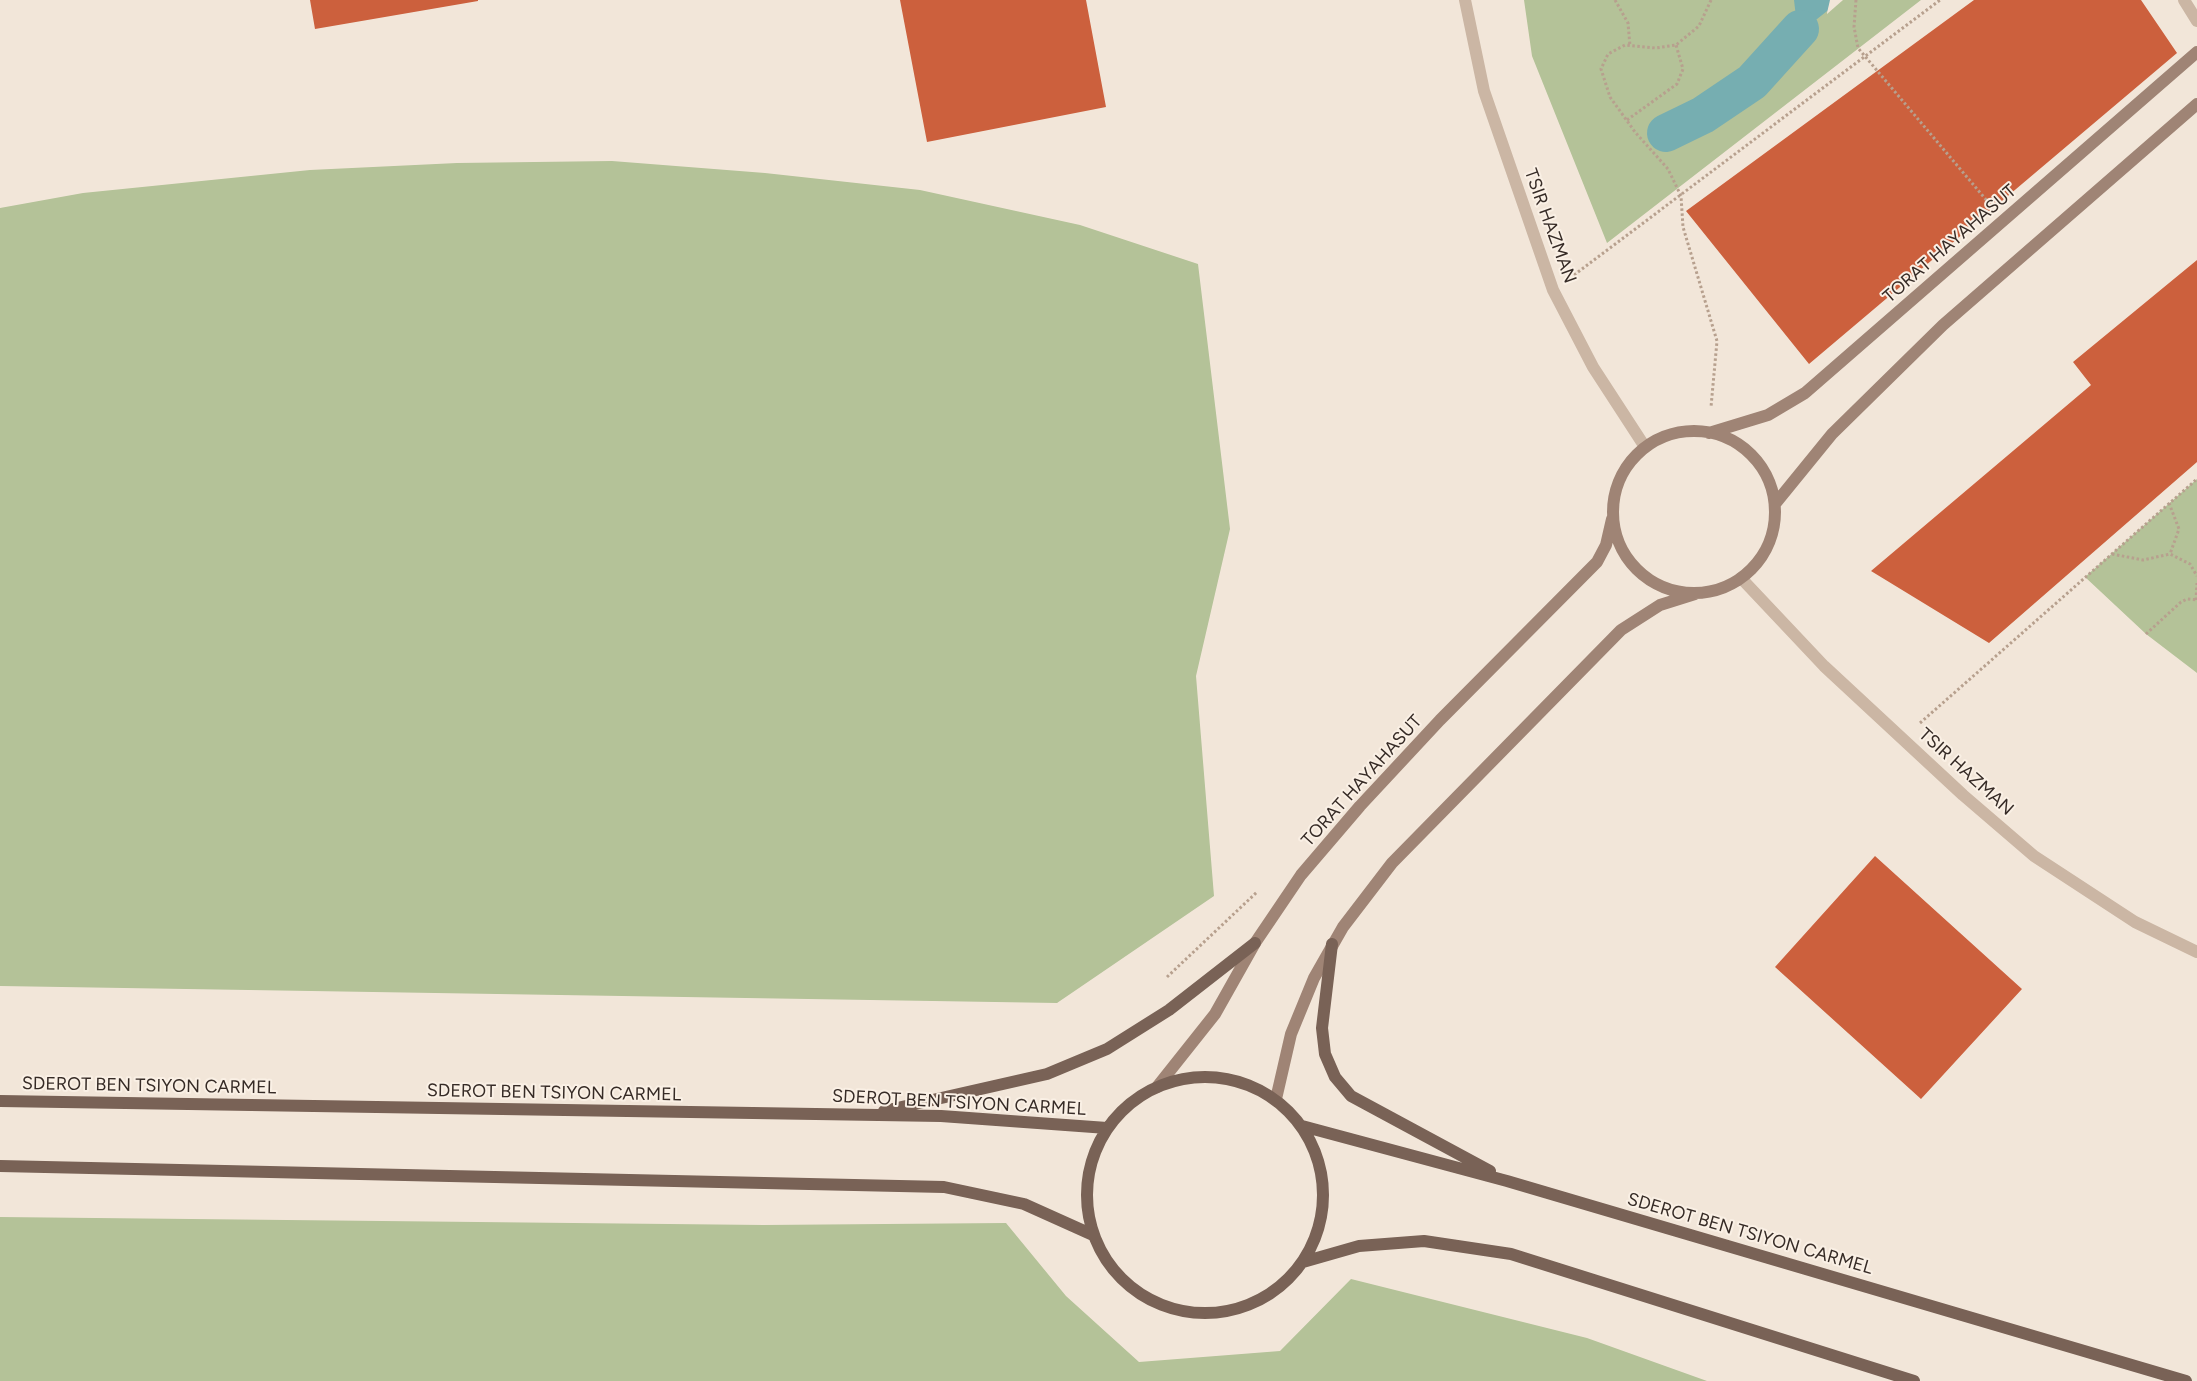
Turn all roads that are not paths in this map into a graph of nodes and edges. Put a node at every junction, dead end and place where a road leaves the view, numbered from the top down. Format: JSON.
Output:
{"nodes":[{"id":1,"x":1465,"y":0,"type":"edge"},
{"id":2,"x":2184,"y":0,"type":"edge"},
{"id":3,"x":2197,"y":21,"type":"edge"},
{"id":4,"x":2197,"y":52,"type":"edge"},
{"id":5,"x":2197,"y":104,"type":"edge"},
{"id":6,"x":1709,"y":432,"type":"junction"},
{"id":7,"x":1645,"y":447,"type":"junction"},
{"id":8,"x":1775,"y":504,"type":"junction"},
{"id":9,"x":1612,"y":519,"type":"junction"},
{"id":10,"x":1741,"y":578,"type":"junction"},
{"id":11,"x":1695,"y":594,"type":"junction"},
{"id":12,"x":1255,"y":943,"type":"junction"},
{"id":13,"x":1332,"y":944,"type":"junction"},
{"id":14,"x":2197,"y":952,"type":"edge"},
{"id":15,"x":1157,"y":1087,"type":"junction"},
{"id":16,"x":1276,"y":1099,"type":"junction"},
{"id":17,"x":0,"y":1101,"type":"edge"},
{"id":18,"x":864,"y":1115,"type":"junction"},
{"id":19,"x":1302,"y":1126,"type":"junction"},
{"id":20,"x":1108,"y":1128,"type":"junction"},
{"id":21,"x":0,"y":1166,"type":"edge"},
{"id":22,"x":1507,"y":1181,"type":"junction"},
{"id":23,"x":1093,"y":1235,"type":"junction"},
{"id":24,"x":1303,"y":1262,"type":"junction"},
{"id":25,"x":1914,"y":1381,"type":"edge"},
{"id":26,"x":2186,"y":1381,"type":"edge"}],
"edges":[{"from":1,"to":7,"type":"street","name":"TSIR HAZMAN"},
{"from":2,"to":3,"type":"street"},
{"from":4,"to":6,"type":"street","name":"TORAT HAYAHASUT"},
{"from":5,"to":8,"type":"street"},
{"from":6,"to":7,"type":"street"},
{"from":6,"to":8,"type":"street"},
{"from":7,"to":9,"type":"street"},
{"from":8,"to":10,"type":"street"},
{"from":9,"to":11,"type":"street"},
{"from":9,"to":12,"type":"street","name":"TORAT HAYAHASUT"},
{"from":10,"to":11,"type":"street"},
{"from":10,"to":14,"type":"street","name":"TSIR HAZMAN"},
{"from":11,"to":13,"type":"street"},
{"from":12,"to":15,"type":"street","name":"TORAT HAYAHASUT"},
{"from":12,"to":18,"type":"main road"},
{"from":13,"to":16,"type":"street"},
{"from":13,"to":22,"type":"main road"},
{"from":15,"to":16,"type":"main road"},
{"from":15,"to":20,"type":"main road"},
{"from":16,"to":19,"type":"main road"},
{"from":17,"to":18,"type":"main road","name":"SDEROT BEN TSIYON CARMEL"},
{"from":18,"to":20,"type":"main road","name":"SDEROT BEN TSIYON CARMEL"},
{"from":19,"to":22,"type":"main road","name":"SDEROT BEN TSIYON CARMEL"},
{"from":19,"to":24,"type":"main road"},
{"from":20,"to":23,"type":"main road"},
{"from":21,"to":23,"type":"main road"},
{"from":22,"to":26,"type":"main road","name":"SDEROT BEN TSIYON CARMEL"},
{"from":23,"to":24,"type":"main road"},
{"from":24,"to":25,"type":"main road"}]}
